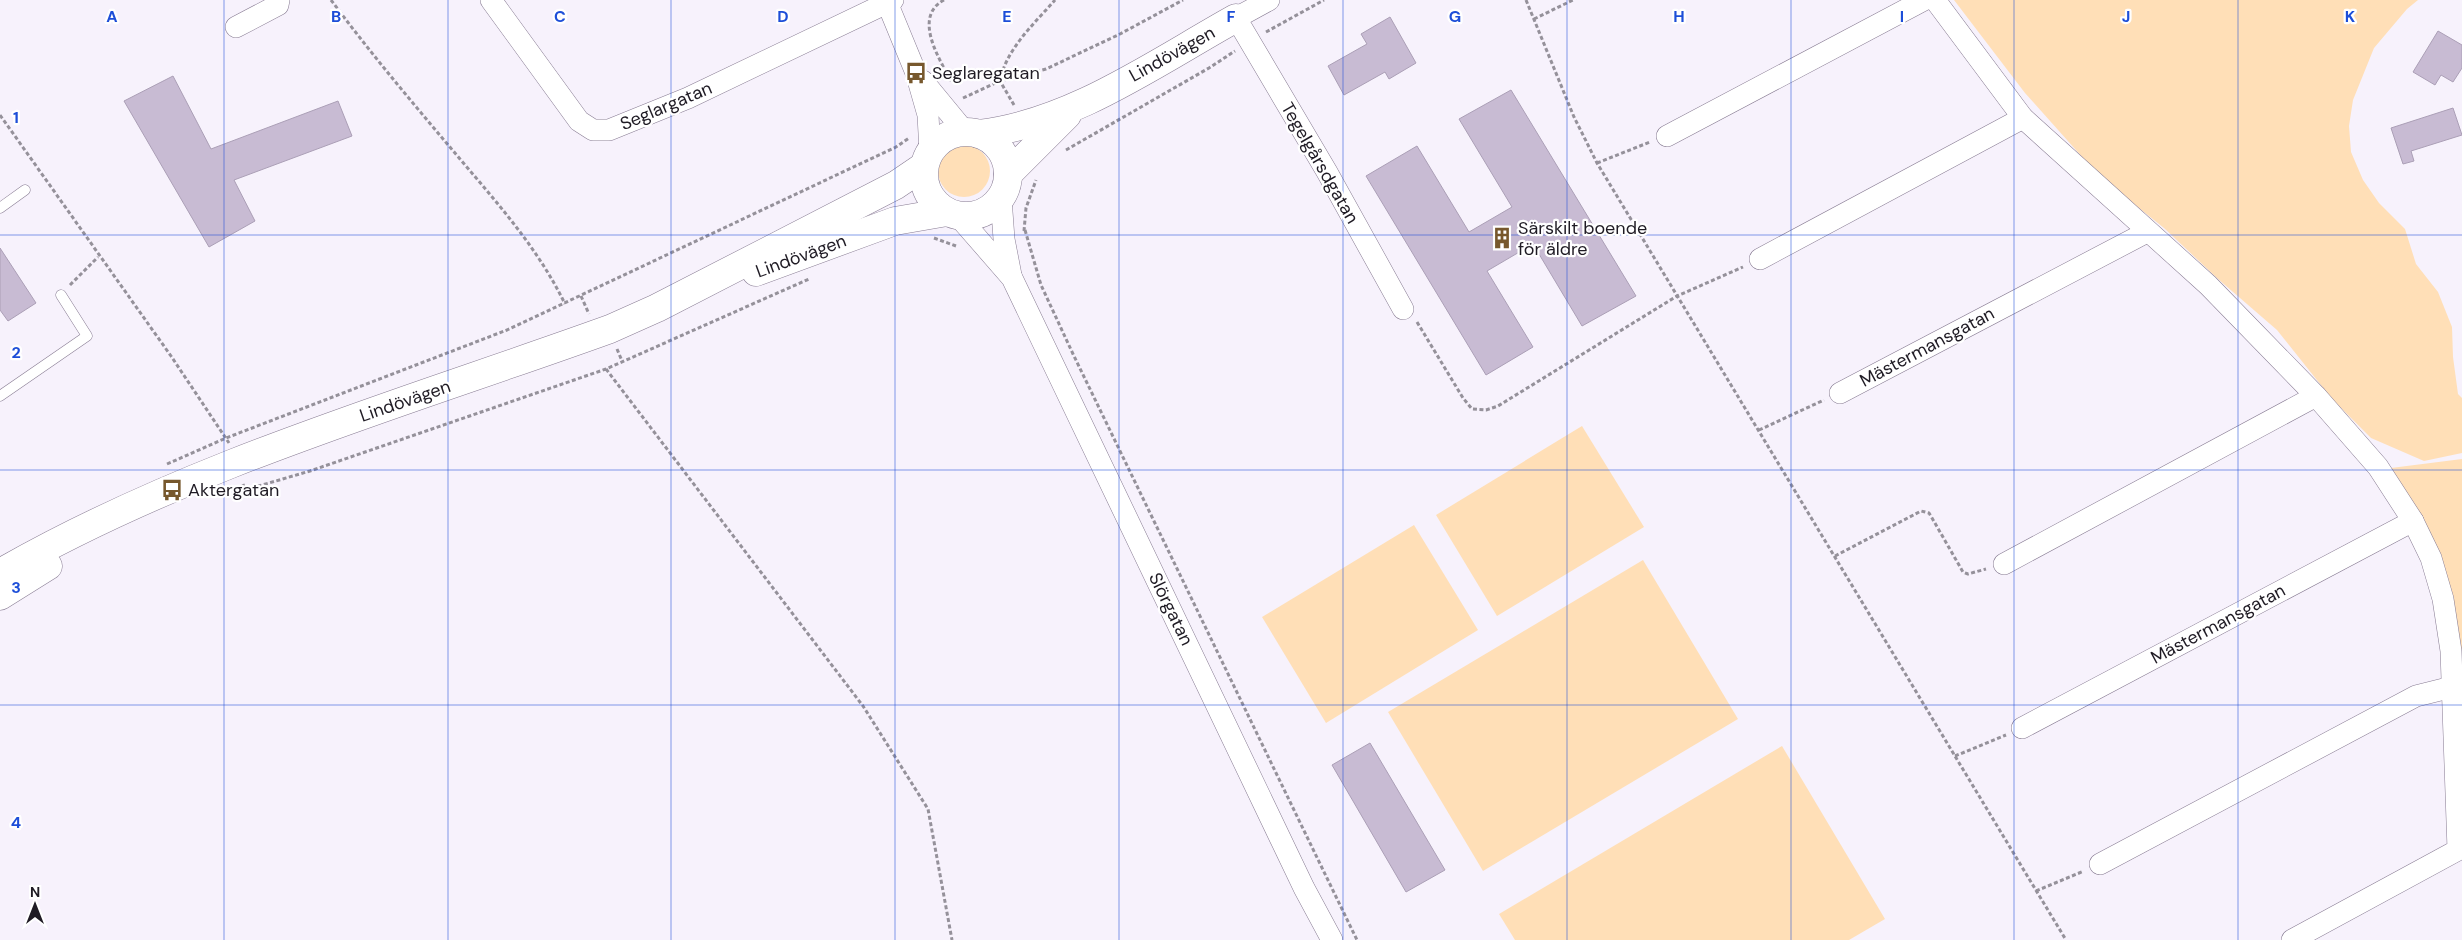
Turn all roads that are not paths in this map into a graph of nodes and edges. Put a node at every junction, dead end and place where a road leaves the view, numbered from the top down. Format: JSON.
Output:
{"nodes":[{"id":1,"x":279,"y":0,"type":"edge"},
{"id":2,"x":491,"y":0,"type":"edge"},
{"id":3,"x":1269,"y":0,"type":"edge"},
{"id":4,"x":1924,"y":0,"type":"edge"},
{"id":5,"x":1935,"y":0,"type":"edge"},
{"id":6,"x":888,"y":1,"type":"edge"},
{"id":7,"x":236,"y":27,"type":"dead end"},
{"id":8,"x":1242,"y":30,"type":"junction"},
{"id":9,"x":916,"y":73,"type":"junction"},
{"id":10,"x":2023,"y":118,"type":"junction"},
{"id":11,"x":972,"y":133,"type":"junction"},
{"id":12,"x":1030,"y":136,"type":"junction"},
{"id":13,"x":1666,"y":136,"type":"road end"},
{"id":14,"x":927,"y":159,"type":"junction"},
{"id":15,"x":1004,"y":186,"type":"junction"},
{"id":16,"x":26,"y":190,"type":"dead end"},
{"id":17,"x":0,"y":208,"type":"edge"},
{"id":18,"x":953,"y":214,"type":"junction"},
{"id":19,"x":2147,"y":232,"type":"junction"},
{"id":20,"x":995,"y":242,"type":"junction"},
{"id":21,"x":1760,"y":259,"type":"road end"},
{"id":22,"x":61,"y":295,"type":"road end"},
{"id":23,"x":657,"y":308,"type":"junction"},
{"id":24,"x":1403,"y":309,"type":"road end"},
{"id":25,"x":1840,"y":393,"type":"road end"},
{"id":26,"x":0,"y":396,"type":"edge"},
{"id":27,"x":2316,"y":396,"type":"junction"},
{"id":28,"x":2414,"y":521,"type":"junction"},
{"id":29,"x":2004,"y":564,"type":"road end"},
{"id":30,"x":1,"y":587,"type":"edge"},
{"id":31,"x":2452,"y":687,"type":"junction"},
{"id":32,"x":2022,"y":728,"type":"road end"},
{"id":33,"x":2100,"y":864,"type":"road end"},
{"id":34,"x":1332,"y":940,"type":"edge"},
{"id":35,"x":2292,"y":940,"type":"edge"}],
"edges":[{"from":1,"to":7,"type":"street"},
{"from":2,"to":6,"type":"street","name":"Seglargatan"},
{"from":3,"to":8,"type":"street","name":"Lindövägen"},
{"from":4,"to":13,"type":"street"},
{"from":5,"to":10,"type":"street"},
{"from":6,"to":9,"type":"street"},
{"from":8,"to":12,"type":"main road","name":"Lindövägen"},
{"from":8,"to":24,"type":"street","name":"Tegelgårsdgatan"},
{"from":9,"to":11,"type":"street"},
{"from":9,"to":14,"type":"street"},
{"from":10,"to":19,"type":"street"},
{"from":10,"to":21,"type":"street"},
{"from":11,"to":12,"type":"main road"},
{"from":11,"to":14,"type":"main road"},
{"from":11,"to":15,"type":"main road"},
{"from":12,"to":15,"type":"main road","name":"Lindövägen"},
{"from":14,"to":18,"type":"main road"},
{"from":14,"to":23,"type":"main road","name":"Lindövägen"},
{"from":15,"to":18,"type":"main road"},
{"from":15,"to":20,"type":"street"},
{"from":16,"to":17,"type":"lane"},
{"from":18,"to":20,"type":"street","name":"Slörgatan"},
{"from":18,"to":23,"type":"main road","name":"Lindövägen"},
{"from":19,"to":25,"type":"street","name":"Mästermansgatan"},
{"from":19,"to":27,"type":"street"},
{"from":20,"to":34,"type":"street","name":"Slörgatan"},
{"from":22,"to":26,"type":"lane"},
{"from":23,"to":30,"type":"main road","name":"Lindövägen"},
{"from":27,"to":28,"type":"street"},
{"from":27,"to":29,"type":"street"},
{"from":28,"to":31,"type":"street"},
{"from":28,"to":32,"type":"street","name":"Mästermansgatan"},
{"from":31,"to":33,"type":"street"},
{"from":31,"to":35,"type":"street"}]}
